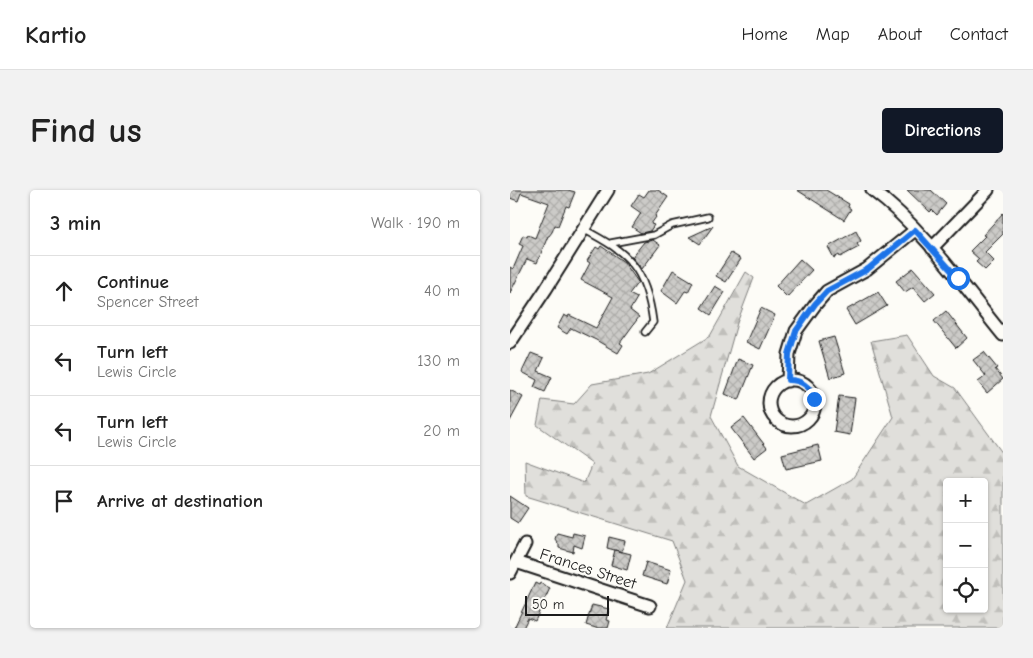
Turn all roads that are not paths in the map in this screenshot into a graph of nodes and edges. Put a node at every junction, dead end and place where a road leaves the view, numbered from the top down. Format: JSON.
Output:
{"nodes":[{"id":1,"x":608,"y":190,"type":"edge"},
{"id":2,"x":872,"y":190,"type":"edge"},
{"id":3,"x":988,"y":190,"type":"edge"},
{"id":4,"x":708,"y":217,"type":"dead end"},
{"id":5,"x":583,"y":229,"type":"junction"},
{"id":6,"x":915,"y":230,"type":"junction"},
{"id":7,"x":611,"y":243,"type":"junction"},
{"id":8,"x":932,"y":248,"type":"junction"},
{"id":9,"x":645,"y":332,"type":"dead end"},
{"id":10,"x":1003,"y":335,"type":"edge"},
{"id":11,"x":510,"y":343,"type":"edge"},
{"id":12,"x":788,"y":380,"type":"junction"},
{"id":13,"x":525,"y":544,"type":"dead end"},
{"id":14,"x":516,"y":562,"type":"junction"},
{"id":15,"x":510,"y":573,"type":"edge"},
{"id":16,"x":650,"y":606,"type":"dead end"}],
"edges":[{"from":1,"to":5,"type":"street"},
{"from":2,"to":6,"type":"street"},
{"from":3,"to":8,"type":"street"},
{"from":4,"to":7,"type":"lane"},
{"from":5,"to":7,"type":"lane"},
{"from":5,"to":11,"type":"street"},
{"from":6,"to":8,"type":"street"},
{"from":6,"to":12,"type":"street"},
{"from":7,"to":9,"type":"lane"},
{"from":8,"to":10,"type":"street"},
{"from":12,"to":12,"type":"street"},
{"from":13,"to":14,"type":"street"},
{"from":14,"to":15,"type":"street"},
{"from":14,"to":16,"type":"street","name":"Frances Street"}]}
